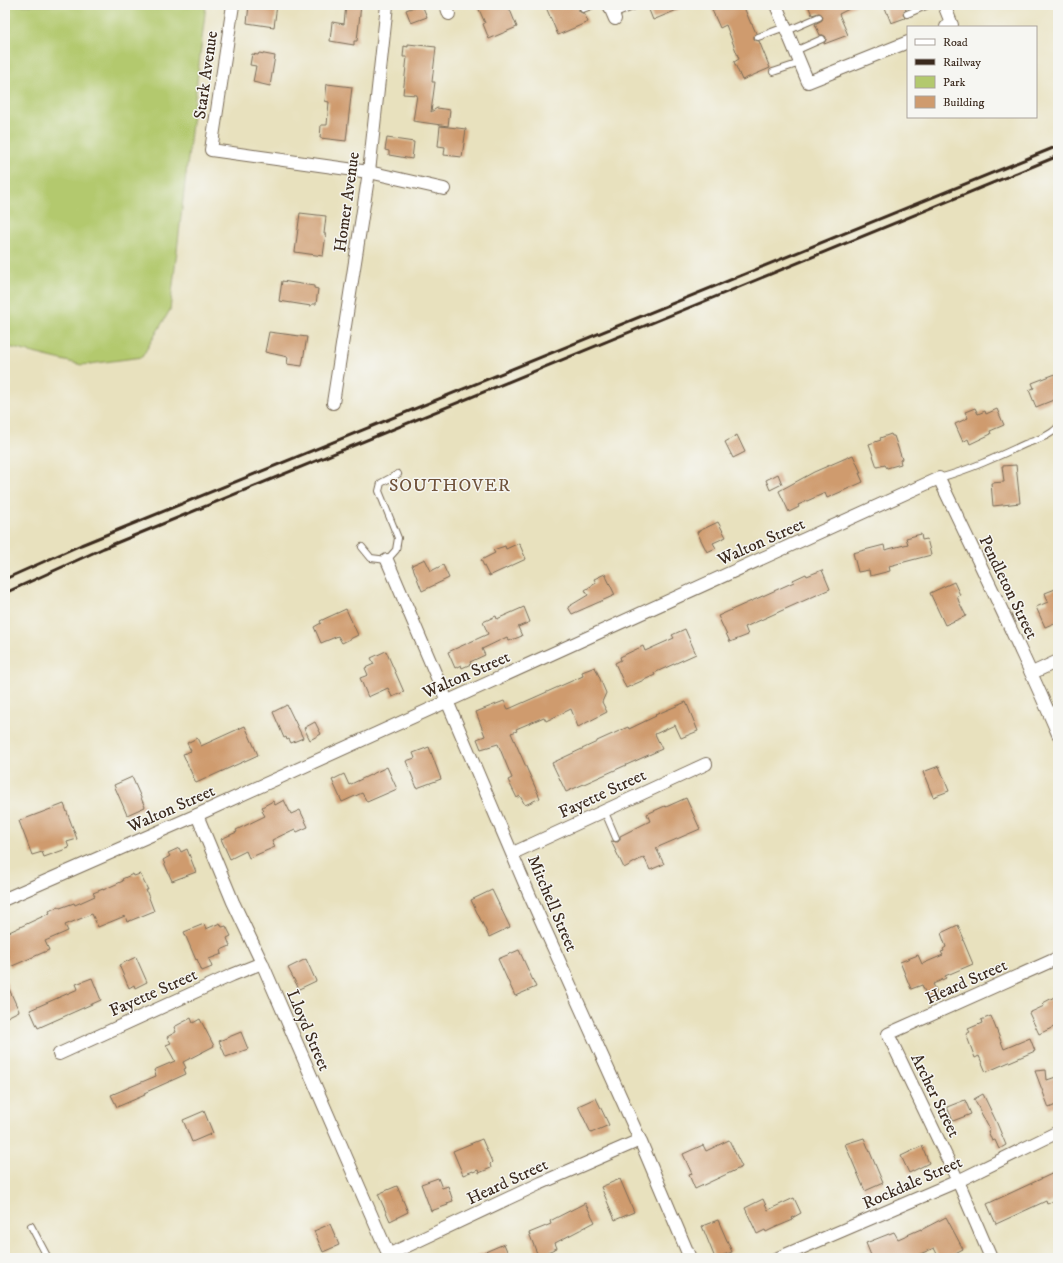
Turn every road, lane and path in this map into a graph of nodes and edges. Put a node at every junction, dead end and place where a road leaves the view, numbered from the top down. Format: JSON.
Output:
{"nodes":[{"id":1,"x":233,"y":5,"type":"edge"},
{"id":2,"x":388,"y":5,"type":"edge"},
{"id":3,"x":593,"y":5,"type":"edge"},
{"id":4,"x":637,"y":5,"type":"edge"},
{"id":5,"x":776,"y":5,"type":"edge"},
{"id":6,"x":928,"y":5,"type":"edge"},
{"id":7,"x":944,"y":5,"type":"edge"},
{"id":8,"x":583,"y":9,"type":"dead end"},
{"id":9,"x":612,"y":13,"type":"edge"},
{"id":10,"x":908,"y":14,"type":"dead end"},
{"id":11,"x":819,"y":17,"type":"dead end"},
{"id":12,"x":949,"y":26,"type":"edge"},
{"id":13,"x":786,"y":29,"type":"junction"},
{"id":14,"x":758,"y":37,"type":"dead end"},
{"id":15,"x":822,"y":39,"type":"dead end"},
{"id":16,"x":907,"y":42,"type":"edge"},
{"id":17,"x":795,"y":51,"type":"junction"},
{"id":18,"x":800,"y":63,"type":"junction"},
{"id":19,"x":773,"y":72,"type":"dead end"},
{"id":20,"x":369,"y":172,"type":"junction"},
{"id":21,"x":444,"y":189,"type":"dead end"},
{"id":22,"x":333,"y":403,"type":"dead end"},
{"id":23,"x":1058,"y":428,"type":"edge"},
{"id":24,"x":398,"y":474,"type":"dead end"},
{"id":25,"x":939,"y":478,"type":"junction"},
{"id":26,"x":362,"y":547,"type":"dead end"},
{"id":27,"x":387,"y":560,"type":"junction"},
{"id":28,"x":1058,"y":661,"type":"edge"},
{"id":29,"x":1032,"y":672,"type":"junction"},
{"id":30,"x":446,"y":702,"type":"junction"},
{"id":31,"x":1058,"y":734,"type":"edge"},
{"id":32,"x":706,"y":764,"type":"dead end"},
{"id":33,"x":604,"y":810,"type":"junction"},
{"id":34,"x":197,"y":815,"type":"junction"},
{"id":35,"x":616,"y":838,"type":"dead end"},
{"id":36,"x":513,"y":853,"type":"junction"},
{"id":37,"x":5,"y":899,"type":"edge"},
{"id":38,"x":1058,"y":958,"type":"edge"},
{"id":39,"x":262,"y":963,"type":"junction"},
{"id":40,"x":888,"y":1034,"type":"joint"},
{"id":41,"x":59,"y":1054,"type":"dead end"},
{"id":42,"x":1058,"y":1132,"type":"edge"},
{"id":43,"x":640,"y":1140,"type":"junction"},
{"id":44,"x":958,"y":1181,"type":"junction"},
{"id":45,"x":31,"y":1226,"type":"dead end"},
{"id":46,"x":389,"y":1256,"type":"edge"},
{"id":47,"x":48,"y":1258,"type":"edge"},
{"id":48,"x":690,"y":1258,"type":"edge"},
{"id":49,"x":778,"y":1258,"type":"edge"},
{"id":50,"x":991,"y":1258,"type":"edge"}],
"edges":[{"from":1,"to":20,"type":"street","name":"Stark Avenue"},
{"from":2,"to":20,"type":"street","name":"Homer Avenue"},
{"from":3,"to":8,"type":"lane"},
{"from":4,"to":9,"type":"lane"},
{"from":5,"to":13,"type":"street"},
{"from":6,"to":10,"type":"lane"},
{"from":7,"to":12,"type":"street"},
{"from":11,"to":13,"type":"lane"},
{"from":13,"to":14,"type":"lane"},
{"from":13,"to":17,"type":"street"},
{"from":15,"to":17,"type":"lane"},
{"from":16,"to":18,"type":"street"},
{"from":17,"to":18,"type":"street"},
{"from":18,"to":19,"type":"lane"},
{"from":20,"to":21,"type":"street"},
{"from":20,"to":22,"type":"street","name":"Homer Avenue"},
{"from":23,"to":25,"type":"lane"},
{"from":24,"to":27,"type":"lane"},
{"from":25,"to":29,"type":"street","name":"Pendleton Street"},
{"from":25,"to":30,"type":"street","name":"Walton Street"},
{"from":26,"to":27,"type":"lane"},
{"from":27,"to":30,"type":"street","name":"Mitchell Street"},
{"from":28,"to":29,"type":"street"},
{"from":29,"to":31,"type":"street","name":"Pendleton Street"},
{"from":30,"to":34,"type":"street","name":"Walton Street"},
{"from":30,"to":36,"type":"street","name":"Mitchell Street"},
{"from":32,"to":33,"type":"street","name":"Fayette Street"},
{"from":33,"to":35,"type":"lane"},
{"from":33,"to":36,"type":"street","name":"Fayette Street"},
{"from":34,"to":37,"type":"street","name":"Walton Street"},
{"from":34,"to":39,"type":"street","name":"Lloyd Street"},
{"from":36,"to":43,"type":"street","name":"Mitchell Street"},
{"from":38,"to":40,"type":"street","name":"Heard Street"},
{"from":39,"to":41,"type":"street","name":"Fayette Street"},
{"from":39,"to":46,"type":"street","name":"Lloyd Street"},
{"from":40,"to":44,"type":"street","name":"Archer Street"},
{"from":42,"to":44,"type":"street","name":"Rockdale Street"},
{"from":43,"to":46,"type":"street","name":"Heard Street"},
{"from":43,"to":48,"type":"street","name":"Mitchell Street"},
{"from":44,"to":49,"type":"street","name":"Rockdale Street"},
{"from":44,"to":50,"type":"street","name":"Archer Street"},
{"from":45,"to":47,"type":"lane"}]}
